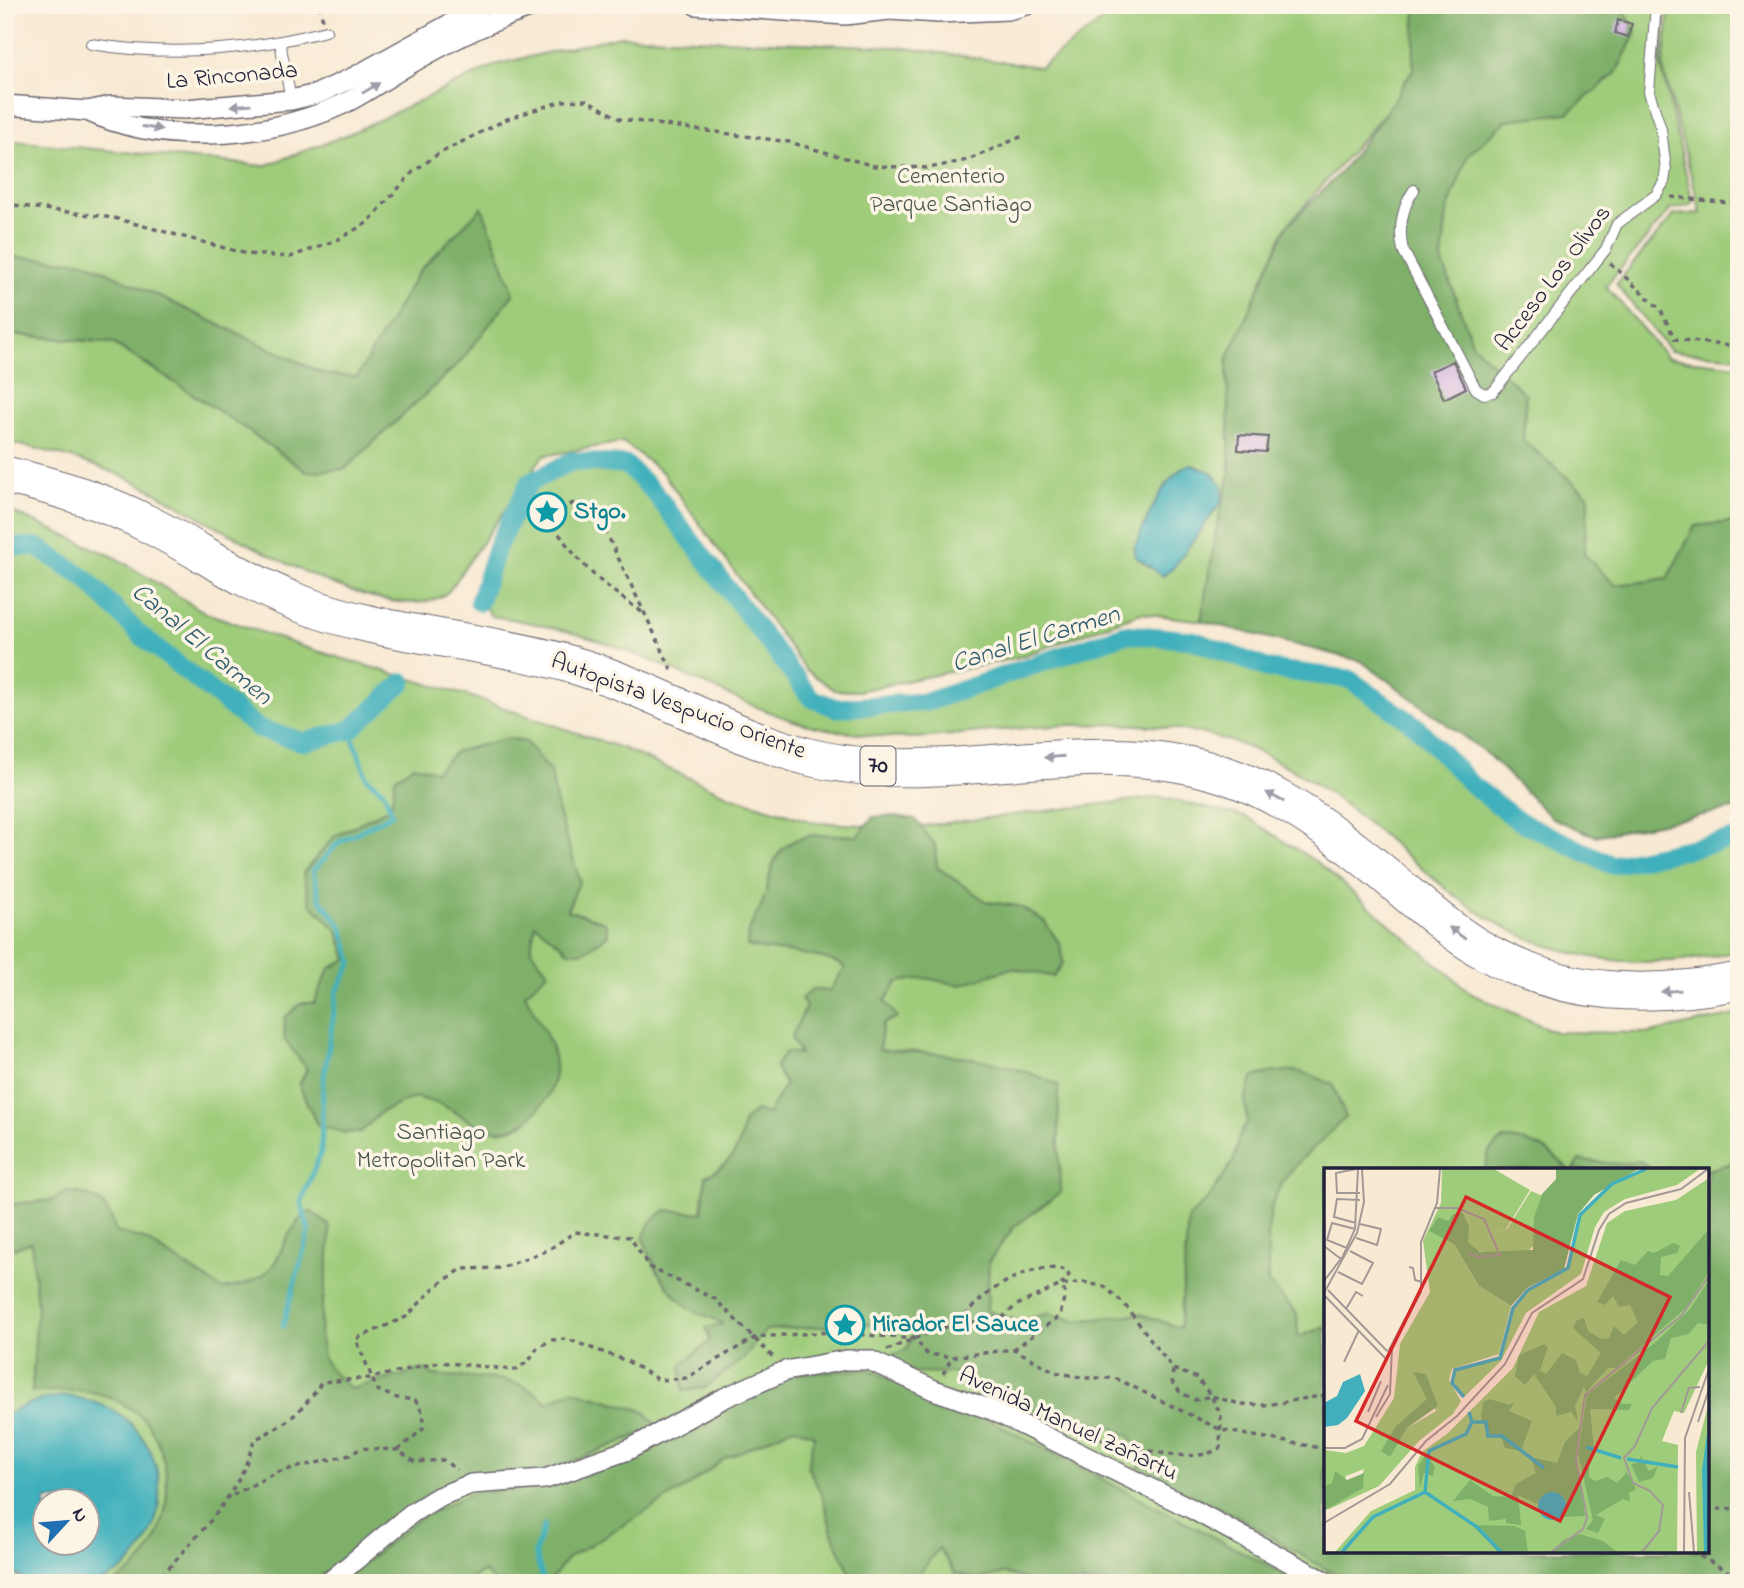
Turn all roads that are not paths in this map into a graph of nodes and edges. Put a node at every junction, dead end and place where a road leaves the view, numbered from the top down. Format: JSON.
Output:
{"nodes":[{"id":1,"x":540,"y":5,"type":"edge"},
{"id":2,"x":697,"y":5,"type":"edge"},
{"id":3,"x":1026,"y":5,"type":"edge"},
{"id":4,"x":1656,"y":5,"type":"edge"},
{"id":5,"x":483,"y":6,"type":"edge"},
{"id":6,"x":880,"y":8,"type":"edge"},
{"id":7,"x":326,"y":31,"type":"dead end"},
{"id":8,"x":280,"y":42,"type":"junction"},
{"id":9,"x":91,"y":44,"type":"dead end"},
{"id":10,"x":291,"y":100,"type":"junction"},
{"id":11,"x":5,"y":106,"type":"edge"},
{"id":12,"x":186,"y":109,"type":"junction"},
{"id":13,"x":87,"y":111,"type":"junction"},
{"id":14,"x":186,"y":133,"type":"junction"},
{"id":15,"x":1413,"y":190,"type":"dead end"},
{"id":16,"x":5,"y":475,"type":"edge"},
{"id":17,"x":1739,"y":981,"type":"edge"},
{"id":18,"x":328,"y":1583,"type":"edge"},
{"id":19,"x":1328,"y":1583,"type":"edge"}],
"edges":[{"from":14,"to":1,"type":"street","name":"La Rinconada","one_way":true},
{"from":2,"to":6,"type":"street"},
{"from":3,"to":6,"type":"street"},
{"from":4,"to":15,"type":"lane","name":"Acceso Los Olivos"},
{"from":5,"to":10,"type":"street","name":"La Rinconada"},
{"from":7,"to":8,"type":"lane"},
{"from":8,"to":9,"type":"lane"},
{"from":8,"to":10,"type":"lane"},
{"from":10,"to":12,"type":"street","name":"La Rinconada","one_way":true},
{"from":11,"to":13,"type":"street","name":"La Rinconada"},
{"from":12,"to":13,"type":"street","name":"La Rinconada"},
{"from":12,"to":14,"type":"street"},
{"from":13,"to":14,"type":"street","name":"La Rinconada","one_way":true},
{"from":17,"to":16,"type":"highway","name":"Autopista Vespucio Oriente","number":"70","one_way":true},
{"from":18,"to":19,"type":"street","name":"Avenida Manuel Zañartu"}]}
